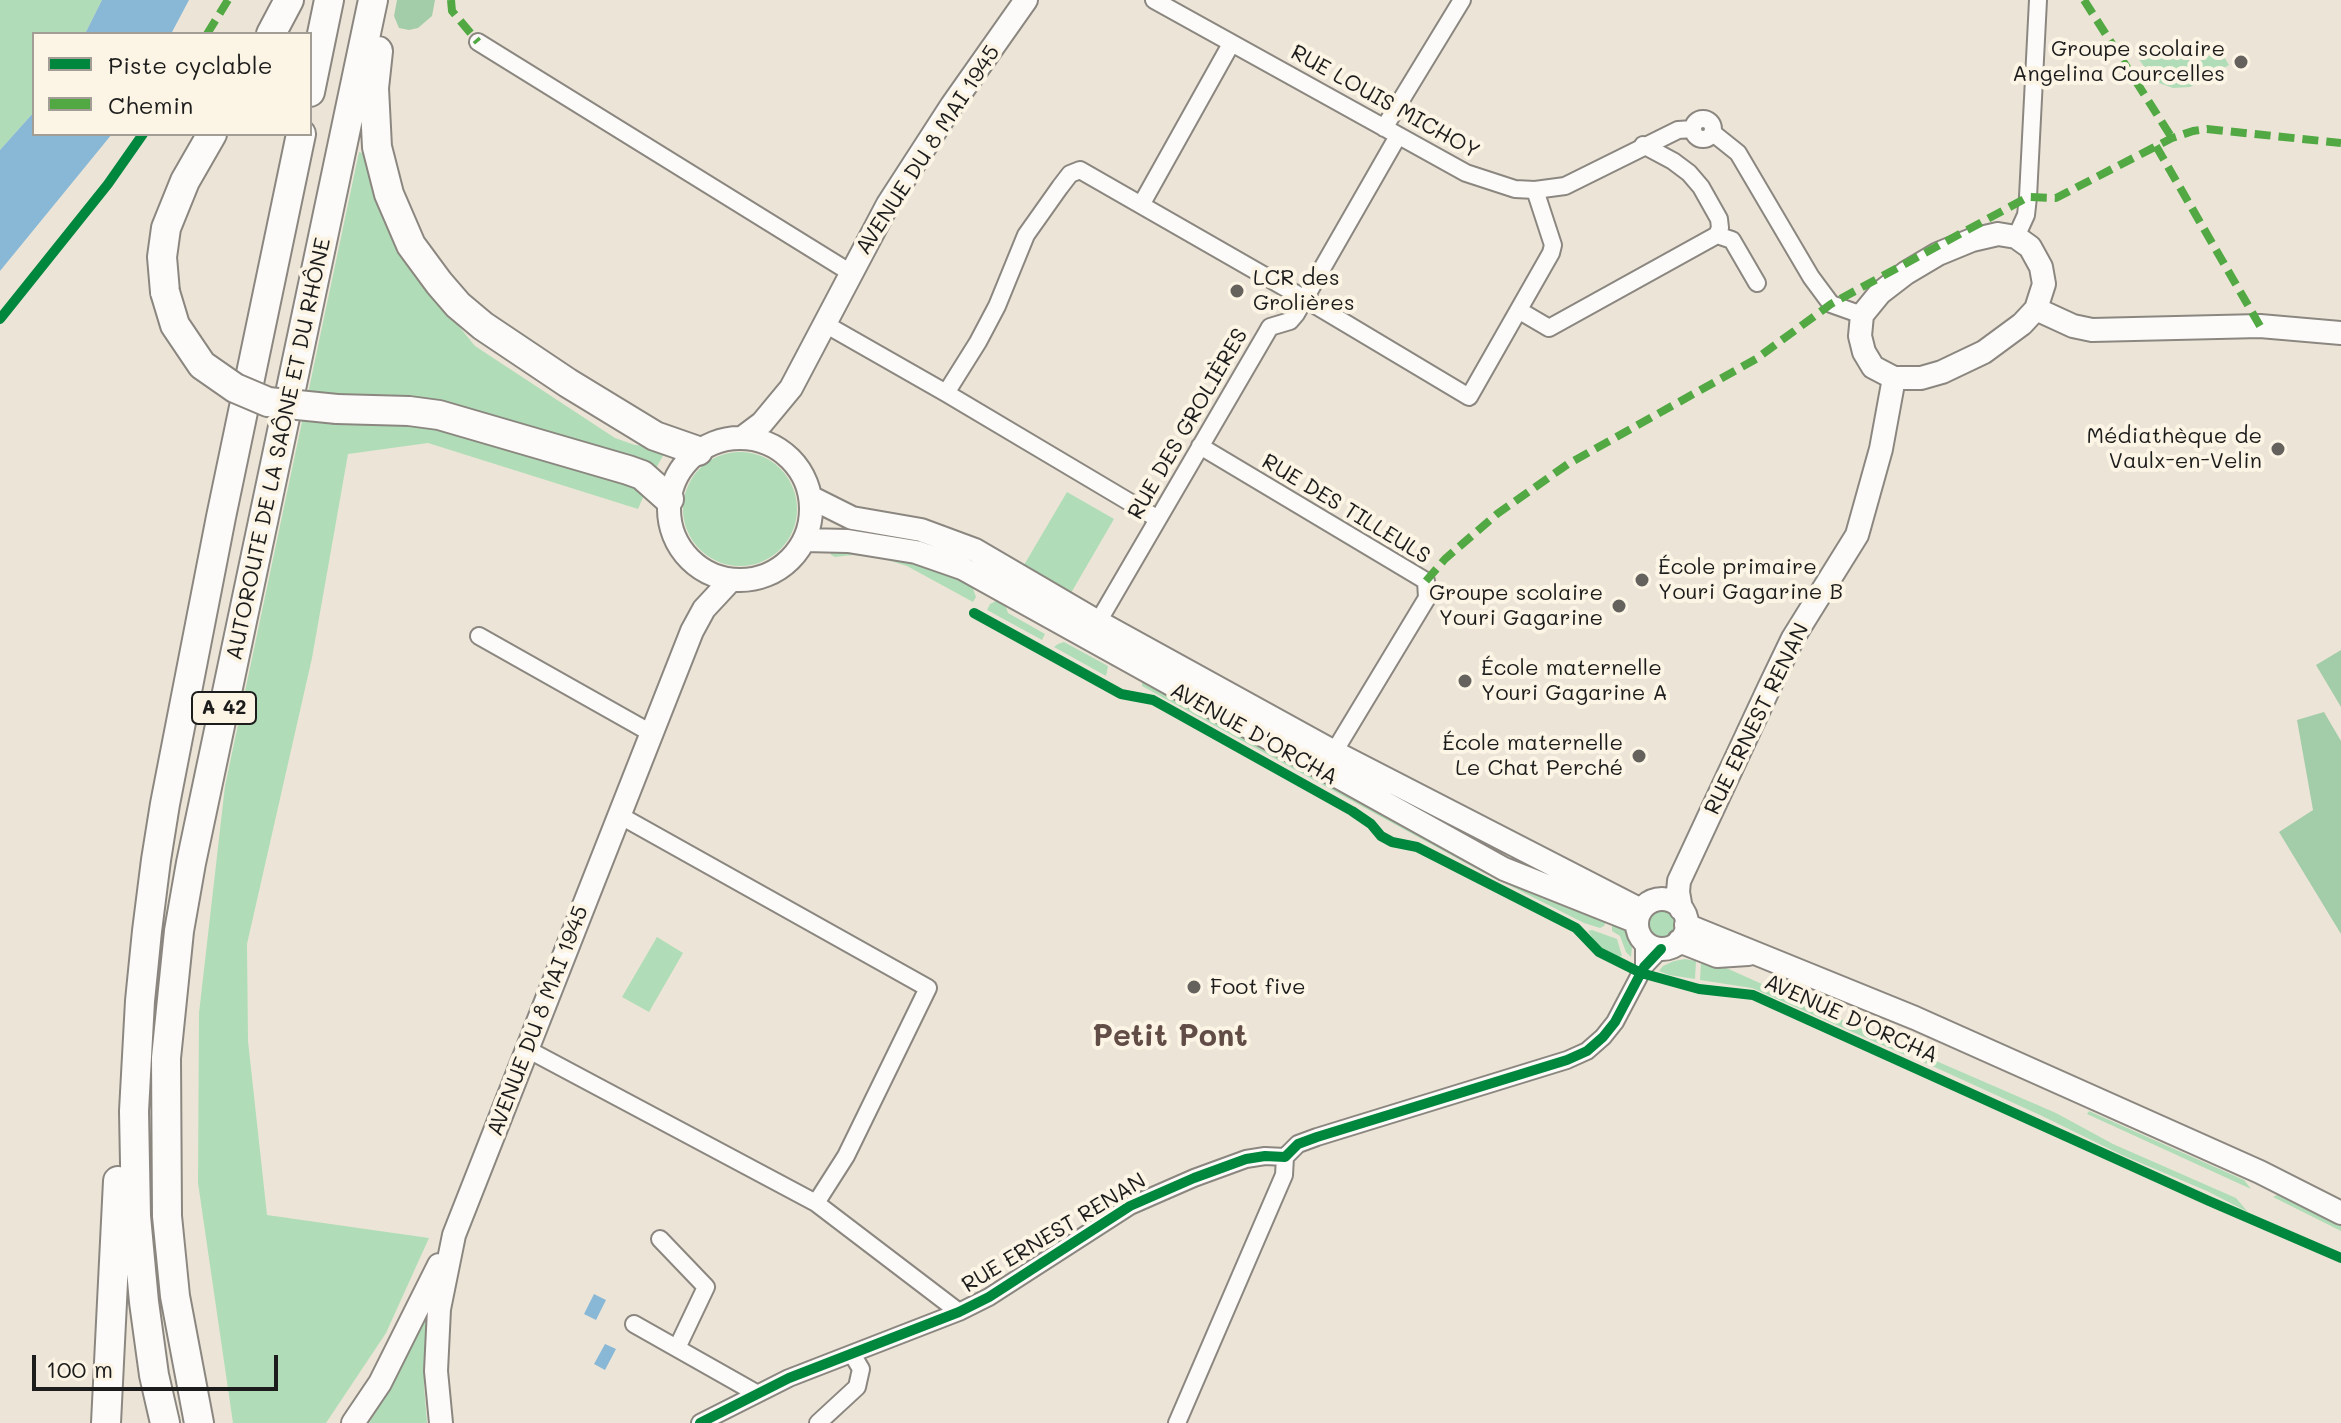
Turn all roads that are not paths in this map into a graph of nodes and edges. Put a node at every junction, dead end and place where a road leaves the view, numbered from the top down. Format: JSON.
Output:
{"nodes":[{"id":1,"x":289,"y":0,"type":"edge"},
{"id":2,"x":329,"y":0,"type":"edge"},
{"id":3,"x":1026,"y":0,"type":"edge"},
{"id":4,"x":1154,"y":0,"type":"edge"},
{"id":5,"x":1462,"y":0,"type":"edge"},
{"id":6,"x":2038,"y":0,"type":"edge"},
{"id":7,"x":373,"y":1,"type":"edge"},
{"id":8,"x":272,"y":32,"type":"edge"},
{"id":9,"x":478,"y":42,"type":"dead end"},
{"id":10,"x":1231,"y":44,"type":"junction"},
{"id":11,"x":312,"y":82,"type":"edge"},
{"id":12,"x":1391,"y":132,"type":"junction"},
{"id":13,"x":211,"y":136,"type":"edge"},
{"id":14,"x":301,"y":136,"type":"edge"},
{"id":15,"x":1643,"y":145,"type":"junction"},
{"id":16,"x":1535,"y":190,"type":"junction"},
{"id":17,"x":1141,"y":205,"type":"junction"},
{"id":18,"x":1717,"y":235,"type":"junction"},
{"id":19,"x":2016,"y":237,"type":"junction"},
{"id":20,"x":851,"y":273,"type":"junction"},
{"id":21,"x":1757,"y":283,"type":"dead end"},
{"id":22,"x":1305,"y":299,"type":"junction"},
{"id":23,"x":2036,"y":309,"type":"junction"},
{"id":24,"x":1520,"y":311,"type":"junction"},
{"id":25,"x":1862,"y":315,"type":"junction"},
{"id":26,"x":825,"y":324,"type":"junction"},
{"id":27,"x":2341,"y":333,"type":"edge"},
{"id":28,"x":1894,"y":378,"type":"junction"},
{"id":29,"x":791,"y":388,"type":"junction"},
{"id":30,"x":946,"y":393,"type":"junction"},
{"id":31,"x":742,"y":438,"type":"junction"},
{"id":32,"x":1200,"y":446,"type":"junction"},
{"id":33,"x":698,"y":451,"type":"junction"},
{"id":34,"x":783,"y":452,"type":"junction"},
{"id":35,"x":810,"y":497,"type":"junction"},
{"id":36,"x":669,"y":499,"type":"junction"},
{"id":37,"x":1158,"y":519,"type":"junction"},
{"id":38,"x":804,"y":540,"type":"junction"},
{"id":39,"x":692,"y":562,"type":"junction"},
{"id":40,"x":731,"y":580,"type":"junction"},
{"id":41,"x":1098,"y":622,"type":"junction"},
{"id":42,"x":692,"y":631,"type":"junction"},
{"id":43,"x":479,"y":636,"type":"dead end"},
{"id":44,"x":651,"y":733,"type":"junction"},
{"id":45,"x":1334,"y":752,"type":"junction"},
{"id":46,"x":619,"y":815,"type":"junction"},
{"id":47,"x":1661,"y":924,"type":"junction"},
{"id":48,"x":527,"y":1049,"type":"junction"},
{"id":49,"x":134,"y":1111,"type":"junction"},
{"id":50,"x":1285,"y":1157,"type":"junction"},
{"id":51,"x":816,"y":1203,"type":"junction"},
{"id":52,"x":2341,"y":1213,"type":"edge"},
{"id":53,"x":454,"y":1235,"type":"junction"},
{"id":54,"x":660,"y":1239,"type":"dead end"},
{"id":55,"x":959,"y":1312,"type":"junction"},
{"id":56,"x":634,"y":1324,"type":"dead end"},
{"id":57,"x":677,"y":1348,"type":"junction"},
{"id":58,"x":852,"y":1354,"type":"junction"},
{"id":59,"x":756,"y":1393,"type":"junction"},
{"id":60,"x":106,"y":1423,"type":"edge"},
{"id":61,"x":165,"y":1423,"type":"edge"},
{"id":62,"x":199,"y":1423,"type":"edge"},
{"id":63,"x":353,"y":1423,"type":"edge"},
{"id":64,"x":441,"y":1423,"type":"edge"},
{"id":65,"x":700,"y":1423,"type":"edge"},
{"id":66,"x":818,"y":1423,"type":"edge"},
{"id":67,"x":1177,"y":1423,"type":"edge"}],
"edges":[{"from":1,"to":8,"type":"highway"},
{"from":2,"to":11,"type":"highway"},
{"from":3,"to":20,"type":"main road","name":"AVENUE DU 8 MAI 1945"},
{"from":4,"to":10,"type":"street","name":"RUE LOUIS MICHOY"},
{"from":5,"to":12,"type":"street","name":"RUE DES GROLIÈRES"},
{"from":6,"to":19,"type":"street"},
{"from":7,"to":33,"type":"highway"},
{"from":7,"to":62,"type":"highway","name":"AUTOROUTE DE LA SAÔNE ET DU RHÔNE","number":"A 42"},
{"from":9,"to":20,"type":"street"},
{"from":10,"to":12,"type":"street","name":"RUE LOUIS MICHOY"},
{"from":10,"to":17,"type":"street"},
{"from":12,"to":16,"type":"street","name":"RUE LOUIS MICHOY"},
{"from":12,"to":22,"type":"street","name":"RUE DES GROLIÈRES"},
{"from":13,"to":36,"type":"highway","bridge":true},
{"from":14,"to":49,"type":"highway","name":"AUTOROUTE DE LA SAÔNE ET DU RHÔNE","number":"A 42"},
{"from":15,"to":16,"type":"street","name":"RUE LOUIS MICHOY"},
{"from":15,"to":18,"type":"street"},
{"from":15,"to":25,"type":"street","name":"RUE LOUIS MICHOY"},
{"from":16,"to":24,"type":"street"},
{"from":17,"to":22,"type":"street"},
{"from":17,"to":30,"type":"street"},
{"from":18,"to":21,"type":"street"},
{"from":18,"to":24,"type":"street"},
{"from":19,"to":23,"type":"main road"},
{"from":19,"to":25,"type":"main road"},
{"from":20,"to":26,"type":"main road","name":"AVENUE DU 8 MAI 1945"},
{"from":22,"to":24,"type":"street"},
{"from":22,"to":32,"type":"street","name":"RUE DES GROLIÈRES"},
{"from":23,"to":27,"type":"main road"},
{"from":23,"to":28,"type":"main road"},
{"from":25,"to":28,"type":"main road"},
{"from":26,"to":29,"type":"main road","name":"AVENUE DU 8 MAI 1945"},
{"from":26,"to":30,"type":"street"},
{"from":28,"to":47,"type":"main road","name":"RUE ERNEST RENAN"},
{"from":29,"to":31,"type":"main road","name":"AVENUE DU 8 MAI 1945"},
{"from":29,"to":34,"type":"main road","name":"AVENUE DU 8 MAI 1945"},
{"from":30,"to":37,"type":"street"},
{"from":31,"to":33,"type":"main road"},
{"from":31,"to":34,"type":"main road"},
{"from":32,"to":37,"type":"street","name":"RUE DES GROLIÈRES"},
{"from":32,"to":45,"type":"street","name":"RUE DES TILLEULS"},
{"from":33,"to":36,"type":"main road"},
{"from":34,"to":35,"type":"main road"},
{"from":35,"to":38,"type":"main road"},
{"from":35,"to":41,"type":"main road","name":"AVENUE D'ORCHA"},
{"from":36,"to":39,"type":"main road"},
{"from":37,"to":41,"type":"street","name":"RUE DES GROLIÈRES"},
{"from":38,"to":40,"type":"main road"},
{"from":38,"to":47,"type":"main road","name":"AVENUE D'ORCHA"},
{"from":39,"to":40,"type":"main road"},
{"from":39,"to":42,"type":"main road","name":"AVENUE DU 8 MAI 1945"},
{"from":40,"to":42,"type":"main road","name":"AVENUE DU 8 MAI 1945"},
{"from":41,"to":45,"type":"main road","name":"AVENUE D'ORCHA"},
{"from":42,"to":44,"type":"main road","name":"AVENUE DU 8 MAI 1945"},
{"from":43,"to":44,"type":"street"},
{"from":44,"to":46,"type":"main road","name":"AVENUE DU 8 MAI 1945"},
{"from":45,"to":47,"type":"main road","name":"AVENUE D'ORCHA"},
{"from":46,"to":48,"type":"main road","name":"AVENUE DU 8 MAI 1945"},
{"from":46,"to":51,"type":"street"},
{"from":47,"to":50,"type":"street","name":"RUE ERNEST RENAN"},
{"from":47,"to":52,"type":"main road","name":"AVENUE D'ORCHA"},
{"from":48,"to":51,"type":"street"},
{"from":48,"to":53,"type":"main road","name":"AVENUE DU 8 MAI 1945"},
{"from":49,"to":60,"type":"highway"},
{"from":49,"to":61,"type":"highway","name":"AUTOROUTE DE LA SAÔNE ET DU RHÔNE","number":"A 42"},
{"from":50,"to":55,"type":"street","name":"RUE ERNEST RENAN"},
{"from":50,"to":67,"type":"street"},
{"from":51,"to":55,"type":"street"},
{"from":53,"to":63,"type":"main road"},
{"from":53,"to":64,"type":"main road","name":"AVENUE DU 8 MAI 1945"},
{"from":54,"to":57,"type":"street"},
{"from":55,"to":58,"type":"street","name":"RUE ERNEST RENAN"},
{"from":56,"to":57,"type":"street"},
{"from":57,"to":59,"type":"street"},
{"from":58,"to":59,"type":"street","name":"RUE ERNEST RENAN"},
{"from":58,"to":66,"type":"street"},
{"from":59,"to":65,"type":"street","name":"RUE ERNEST RENAN"}]}
